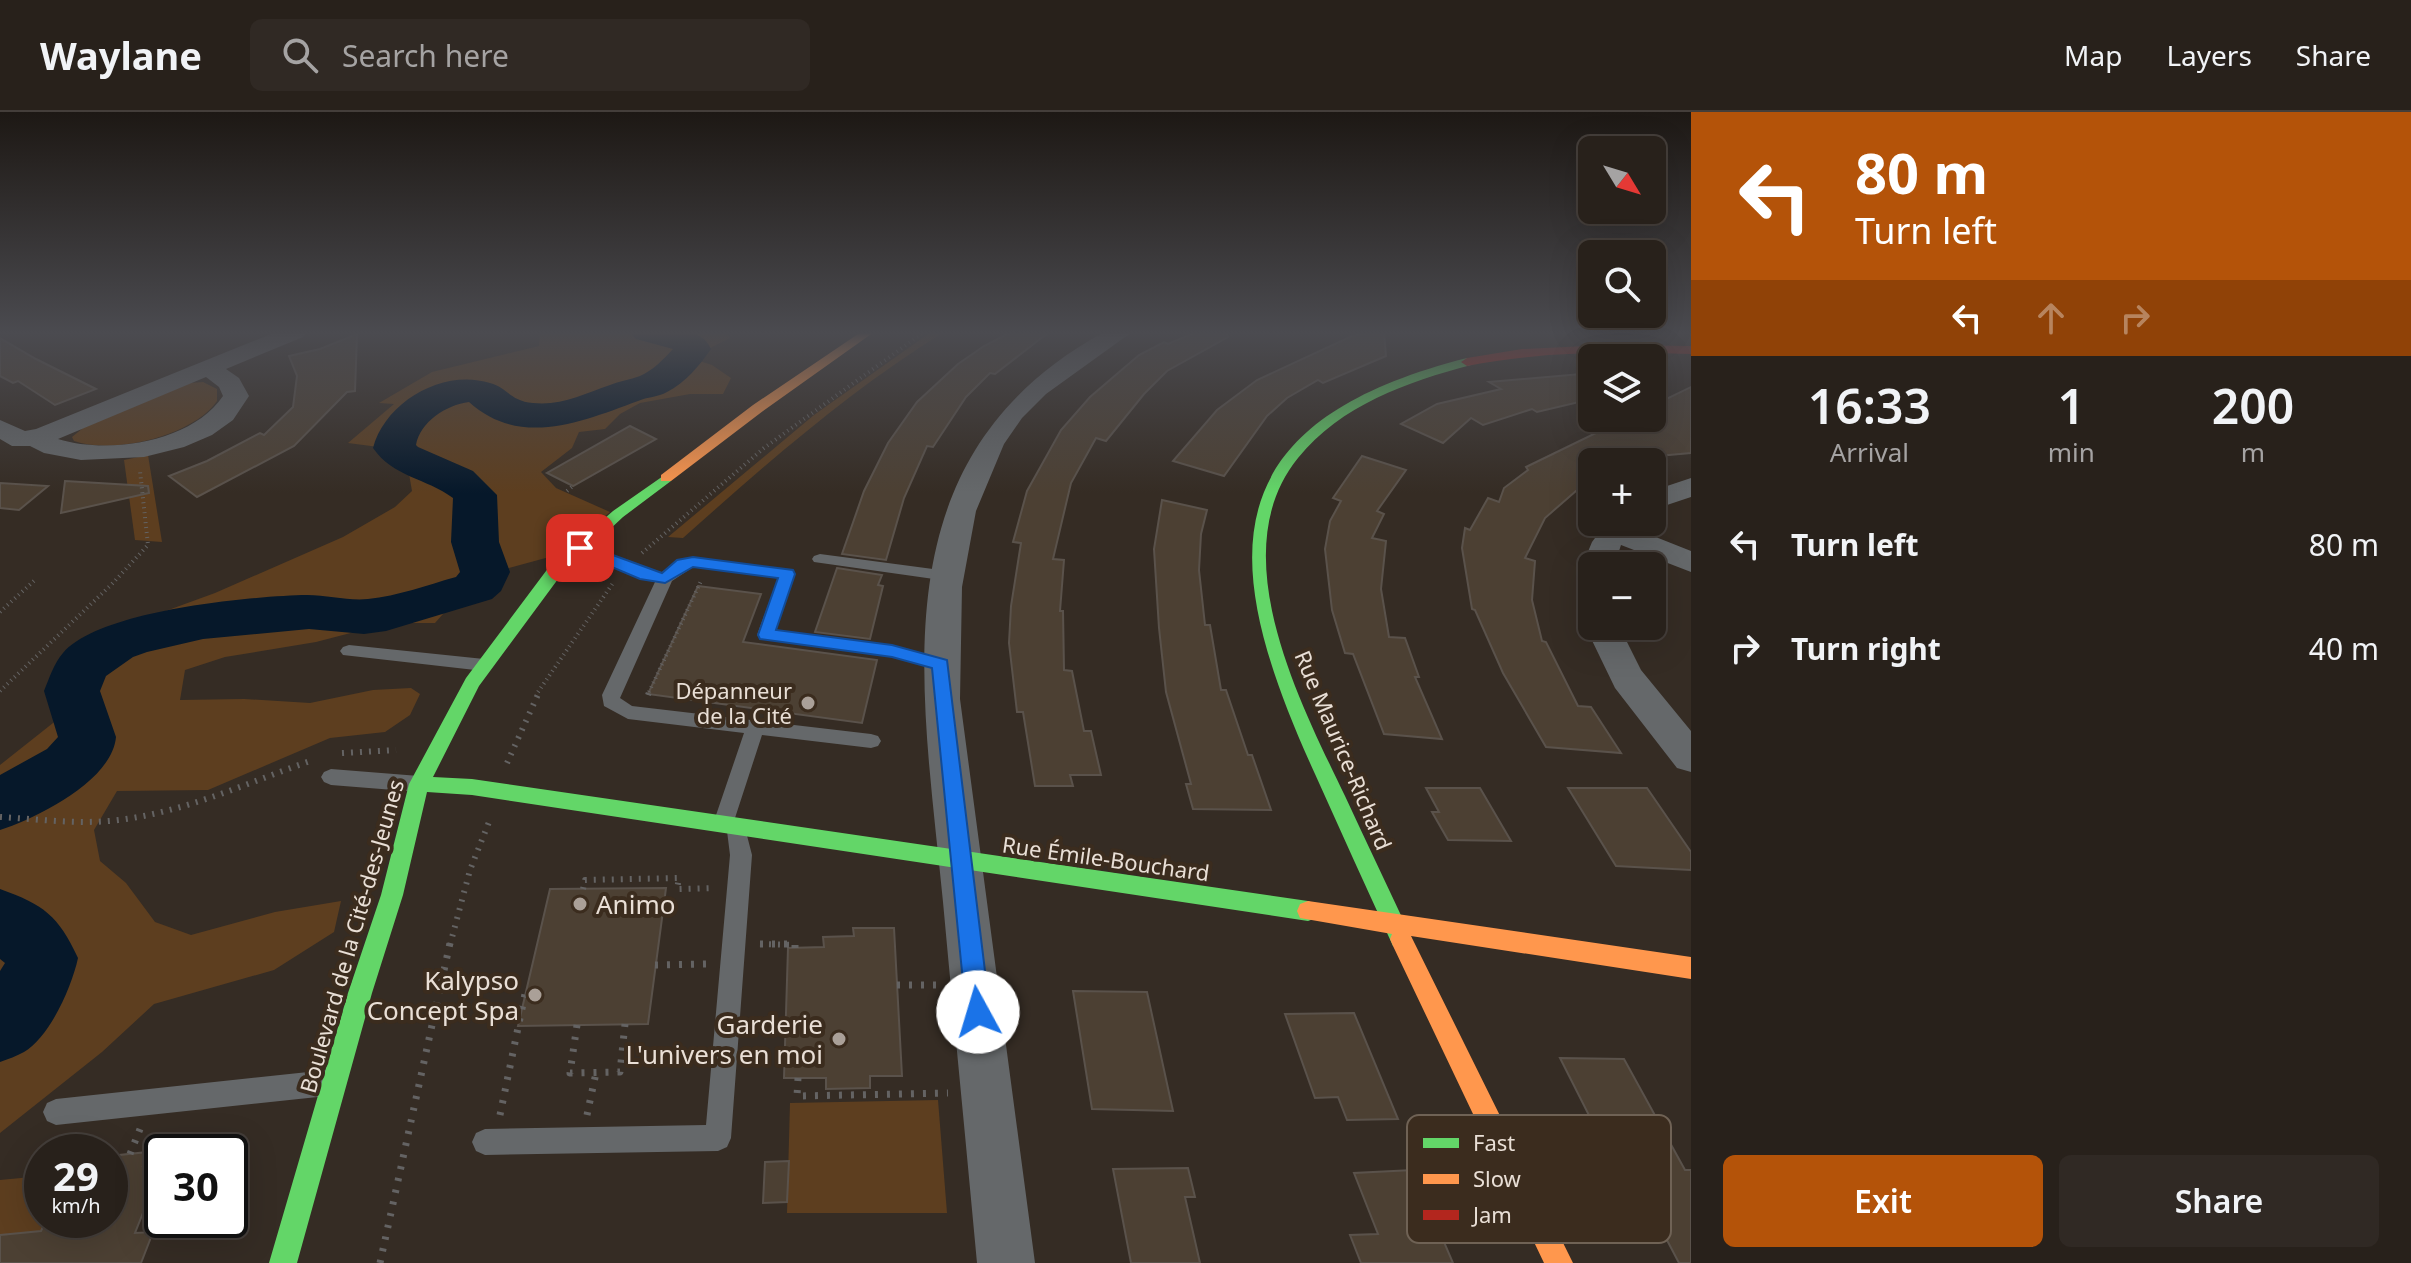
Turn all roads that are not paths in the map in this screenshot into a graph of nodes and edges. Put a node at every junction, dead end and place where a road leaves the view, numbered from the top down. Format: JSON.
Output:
{"nodes":[{"id":1,"x":164,"y":386,"type":"edge"},
{"id":2,"x":231,"y":386,"type":"edge"},
{"id":3,"x":790,"y":386,"type":"edge"},
{"id":4,"x":1043,"y":386,"type":"edge"},
{"id":5,"x":1389,"y":386,"type":"edge"},
{"id":6,"x":0,"y":428,"type":"edge"},
{"id":7,"x":34,"y":438,"type":"junction"},
{"id":8,"x":1691,"y":487,"type":"edge"},
{"id":9,"x":1666,"y":496,"type":"edge"},
{"id":10,"x":1637,"y":536,"type":"edge"},
{"id":11,"x":580,"y":548,"type":"junction"},
{"id":12,"x":820,"y":559,"type":"dead end"},
{"id":13,"x":1691,"y":562,"type":"edge"},
{"id":14,"x":948,"y":576,"type":"junction"},
{"id":15,"x":665,"y":578,"type":"junction"},
{"id":16,"x":1608,"y":640,"type":"edge"},
{"id":17,"x":349,"y":651,"type":"dead end"},
{"id":18,"x":941,"y":664,"type":"junction"},
{"id":19,"x":484,"y":665,"type":"junction"},
{"id":20,"x":755,"y":727,"type":"junction"},
{"id":21,"x":871,"y":741,"type":"dead end"},
{"id":22,"x":1691,"y":757,"type":"edge"},
{"id":23,"x":331,"y":777,"type":"dead end"},
{"id":24,"x":419,"y":784,"type":"junction"},
{"id":25,"x":730,"y":825,"type":"junction"},
{"id":26,"x":961,"y":860,"type":"junction"},
{"id":27,"x":1393,"y":924,"type":"junction"},
{"id":28,"x":1691,"y":968,"type":"edge"},
{"id":29,"x":334,"y":1083,"type":"junction"},
{"id":30,"x":56,"y":1112,"type":"dead end"},
{"id":31,"x":1488,"y":1115,"type":"edge"},
{"id":32,"x":485,"y":1142,"type":"dead end"},
{"id":33,"x":1549,"y":1243,"type":"edge"},
{"id":34,"x":283,"y":1263,"type":"edge"},
{"id":35,"x":1006,"y":1263,"type":"edge"},
{"id":36,"x":1559,"y":1263,"type":"edge"}],
"edges":[{"from":1,"to":7,"type":"street"},
{"from":2,"to":7,"type":"street"},
{"from":3,"to":11,"type":"street","name":"Boulevard de la Cité-des-Jeunes"},
{"from":4,"to":14,"type":"street"},
{"from":5,"to":27,"type":"street","name":"Rue Maurice-Richard"},
{"from":6,"to":7,"type":"street"},
{"from":8,"to":9,"type":"street"},
{"from":10,"to":13,"type":"street"},
{"from":11,"to":15,"type":"lane"},
{"from":11,"to":19,"type":"street","name":"Boulevard de la Cité-des-Jeunes"},
{"from":12,"to":14,"type":"lane"},
{"from":14,"to":18,"type":"street"},
{"from":15,"to":18,"type":"lane"},
{"from":15,"to":20,"type":"lane"},
{"from":16,"to":22,"type":"street"},
{"from":17,"to":19,"type":"lane"},
{"from":18,"to":26,"type":"street"},
{"from":19,"to":24,"type":"street","name":"Boulevard de la Cité-des-Jeunes"},
{"from":20,"to":21,"type":"lane"},
{"from":20,"to":25,"type":"lane"},
{"from":23,"to":24,"type":"lane"},
{"from":24,"to":25,"type":"street","name":"Rue Émile-Bouchard"},
{"from":24,"to":29,"type":"street","name":"Boulevard de la Cité-des-Jeunes"},
{"from":25,"to":26,"type":"street","name":"Rue Émile-Bouchard"},
{"from":25,"to":32,"type":"lane"},
{"from":26,"to":27,"type":"street","name":"Rue Émile-Bouchard"},
{"from":26,"to":35,"type":"street"},
{"from":27,"to":28,"type":"street","name":"Rue Émile-Bouchard"},
{"from":27,"to":31,"type":"street","name":"Rue Maurice-Richard"},
{"from":29,"to":30,"type":"lane"},
{"from":29,"to":34,"type":"street","name":"Boulevard de la Cité-des-Jeunes"},
{"from":33,"to":36,"type":"street","name":"Rue Maurice-Richard"}]}
